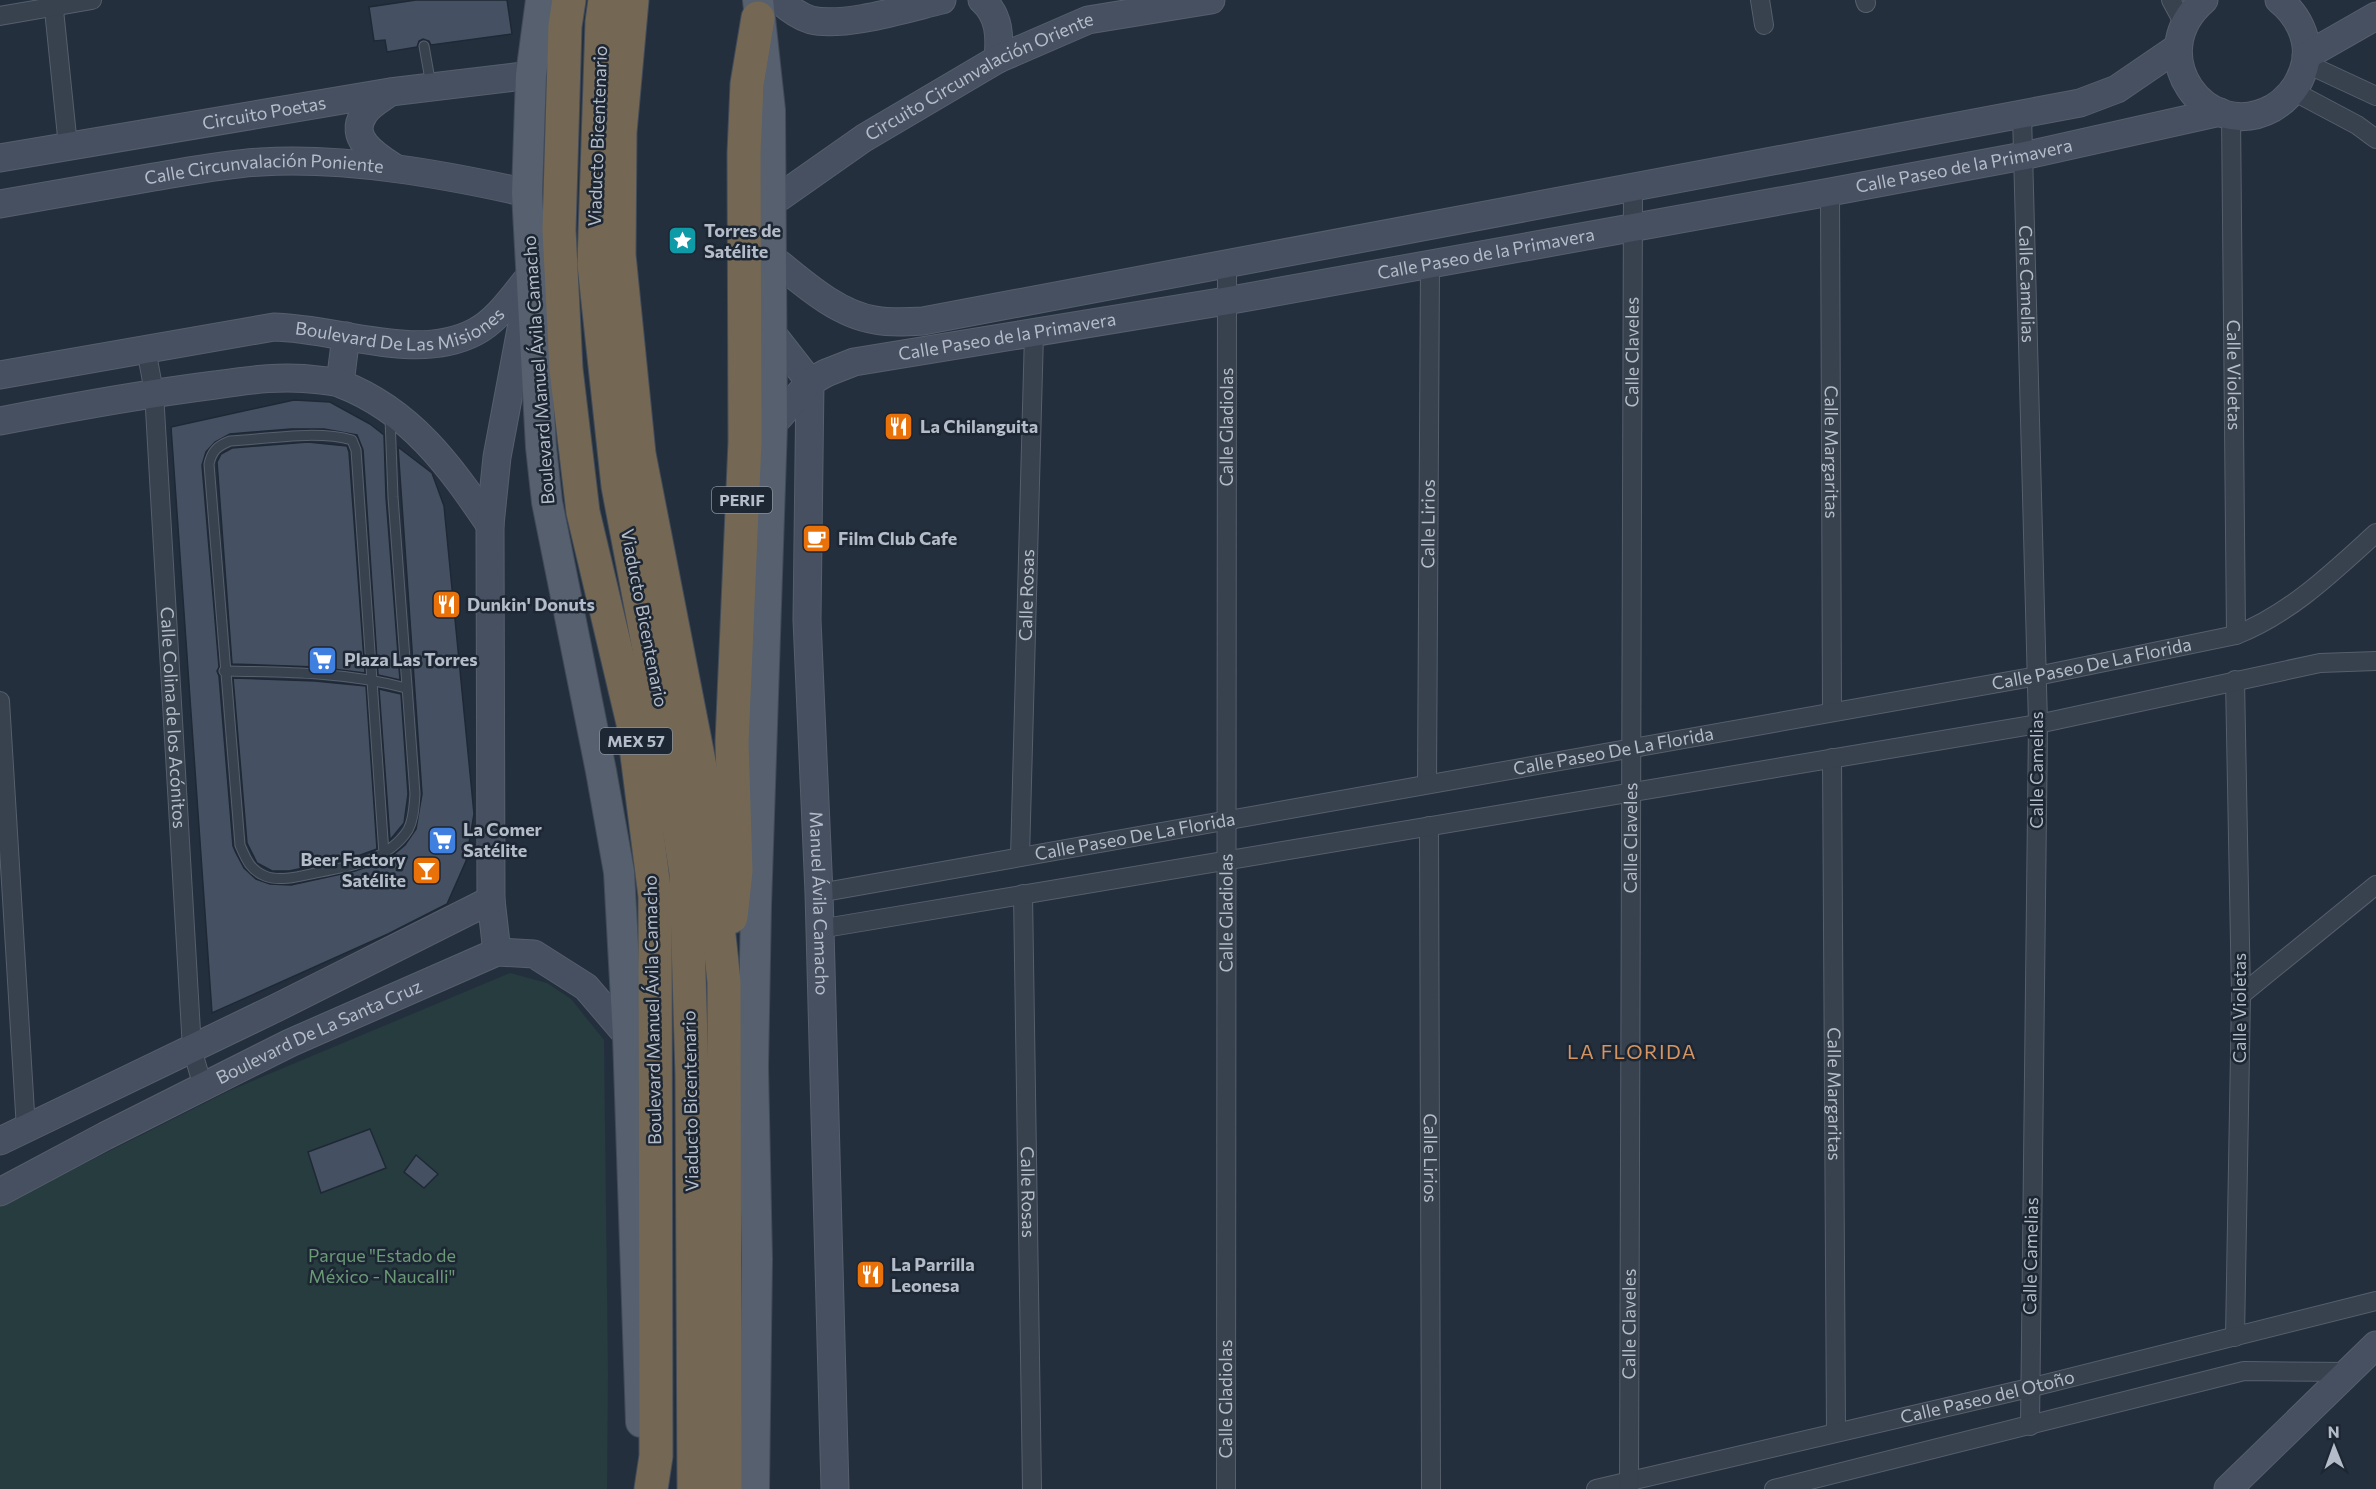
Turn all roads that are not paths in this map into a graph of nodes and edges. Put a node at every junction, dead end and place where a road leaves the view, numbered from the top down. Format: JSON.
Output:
{"nodes":[{"id":1,"x":92,"y":0,"type":"edge"},
{"id":2,"x":542,"y":0,"type":"edge"},
{"id":3,"x":569,"y":0,"type":"edge"},
{"id":4,"x":605,"y":0,"type":"edge"},
{"id":5,"x":632,"y":0,"type":"edge"},
{"id":6,"x":942,"y":0,"type":"edge"},
{"id":7,"x":982,"y":0,"type":"edge"},
{"id":8,"x":1211,"y":0,"type":"edge"},
{"id":9,"x":1760,"y":0,"type":"edge"},
{"id":10,"x":2171,"y":0,"type":"edge"},
{"id":11,"x":2204,"y":0,"type":"edge"},
{"id":12,"x":2279,"y":0,"type":"edge"},
{"id":13,"x":53,"y":3,"type":"edge"},
{"id":14,"x":765,"y":6,"type":"edge"},
{"id":15,"x":1081,"y":10,"type":"edge"},
{"id":16,"x":0,"y":16,"type":"edge"},
{"id":17,"x":2376,"y":16,"type":"edge"},
{"id":18,"x":1764,"y":25,"type":"dead end"},
{"id":19,"x":2180,"y":36,"type":"junction"},
{"id":20,"x":424,"y":46,"type":"dead end"},
{"id":21,"x":999,"y":59,"type":"junction"},
{"id":22,"x":2306,"y":60,"type":"junction"},
{"id":23,"x":531,"y":75,"type":"junction"},
{"id":24,"x":431,"y":86,"type":"junction"},
{"id":25,"x":2293,"y":91,"type":"junction"},
{"id":26,"x":390,"y":92,"type":"junction"},
{"id":27,"x":2376,"y":96,"type":"edge"},
{"id":28,"x":2022,"y":114,"type":"junction"},
{"id":29,"x":2225,"y":114,"type":"junction"},
{"id":30,"x":2376,"y":139,"type":"edge"},
{"id":31,"x":68,"y":146,"type":"junction"},
{"id":32,"x":2023,"y":156,"type":"junction"},
{"id":33,"x":0,"y":158,"type":"edge"},
{"id":34,"x":396,"y":169,"type":"junction"},
{"id":35,"x":1633,"y":187,"type":"junction"},
{"id":36,"x":1830,"y":192,"type":"junction"},
{"id":37,"x":527,"y":193,"type":"junction"},
{"id":38,"x":0,"y":204,"type":"edge"},
{"id":39,"x":770,"y":204,"type":"junction"},
{"id":40,"x":1632,"y":227,"type":"junction"},
{"id":41,"x":771,"y":257,"type":"junction"},
{"id":42,"x":1430,"y":264,"type":"junction"},
{"id":43,"x":1227,"y":265,"type":"junction"},
{"id":44,"x":531,"y":275,"type":"junction"},
{"id":45,"x":1226,"y":301,"type":"junction"},
{"id":46,"x":771,"y":332,"type":"junction"},
{"id":47,"x":1034,"y":333,"type":"junction"},
{"id":48,"x":346,"y":336,"type":"junction"},
{"id":49,"x":147,"y":349,"type":"junction"},
{"id":50,"x":0,"y":375,"type":"edge"},
{"id":51,"x":810,"y":382,"type":"junction"},
{"id":52,"x":340,"y":383,"type":"junction"},
{"id":53,"x":154,"y":393,"type":"junction"},
{"id":54,"x":389,"y":409,"type":"junction"},
{"id":55,"x":0,"y":421,"type":"edge"},
{"id":56,"x":772,"y":425,"type":"junction"},
{"id":57,"x":490,"y":525,"type":"junction"},
{"id":58,"x":2376,"y":533,"type":"edge"},
{"id":59,"x":2236,"y":635,"type":"junction"},
{"id":60,"x":2376,"y":661,"type":"edge"},
{"id":61,"x":224,"y":671,"type":"junction"},
{"id":62,"x":2037,"y":676,"type":"junction"},
{"id":63,"x":372,"y":679,"type":"junction"},
{"id":64,"x":2235,"y":680,"type":"junction"},
{"id":65,"x":406,"y":687,"type":"junction"},
{"id":66,"x":0,"y":701,"type":"edge"},
{"id":67,"x":1832,"y":712,"type":"junction"},
{"id":68,"x":2038,"y":724,"type":"junction"},
{"id":69,"x":1631,"y":748,"type":"junction"},
{"id":70,"x":1832,"y":758,"type":"junction"},
{"id":71,"x":1427,"y":784,"type":"junction"},
{"id":72,"x":1631,"y":792,"type":"junction"},
{"id":73,"x":1226,"y":820,"type":"junction"},
{"id":74,"x":1429,"y":826,"type":"junction"},
{"id":75,"x":384,"y":854,"type":"junction"},
{"id":76,"x":1020,"y":857,"type":"junction"},
{"id":77,"x":1226,"y":860,"type":"junction"},
{"id":78,"x":2376,"y":885,"type":"edge"},
{"id":79,"x":819,"y":893,"type":"junction"},
{"id":80,"x":1023,"y":894,"type":"junction"},
{"id":81,"x":491,"y":900,"type":"junction"},
{"id":82,"x":819,"y":928,"type":"junction"},
{"id":83,"x":497,"y":952,"type":"junction"},
{"id":84,"x":724,"y":982,"type":"junction"},
{"id":85,"x":2241,"y":995,"type":"junction"},
{"id":86,"x":628,"y":1036,"type":"junction"},
{"id":87,"x":192,"y":1049,"type":"junction"},
{"id":88,"x":203,"y":1087,"type":"junction"},
{"id":89,"x":26,"y":1129,"type":"junction"},
{"id":90,"x":0,"y":1141,"type":"edge"},
{"id":91,"x":0,"y":1192,"type":"edge"},
{"id":92,"x":2376,"y":1301,"type":"edge"},
{"id":93,"x":2235,"y":1336,"type":"junction"},
{"id":94,"x":2376,"y":1345,"type":"edge"},
{"id":95,"x":2350,"y":1372,"type":"junction"},
{"id":96,"x":2029,"y":1388,"type":"junction"},
{"id":97,"x":2030,"y":1426,"type":"junction"},
{"id":98,"x":1836,"y":1431,"type":"junction"},
{"id":99,"x":1839,"y":1481,"type":"edge"},
{"id":100,"x":1629,"y":1484,"type":"edge"},
{"id":101,"x":645,"y":1489,"type":"edge"},
{"id":102,"x":651,"y":1489,"type":"edge"},
{"id":103,"x":694,"y":1489,"type":"edge"},
{"id":104,"x":725,"y":1489,"type":"edge"},
{"id":105,"x":754,"y":1489,"type":"edge"},
{"id":106,"x":835,"y":1489,"type":"edge"},
{"id":107,"x":1032,"y":1489,"type":"edge"},
{"id":108,"x":1226,"y":1489,"type":"edge"},
{"id":109,"x":1431,"y":1489,"type":"edge"},
{"id":110,"x":1596,"y":1489,"type":"edge"},
{"id":111,"x":1774,"y":1489,"type":"edge"},
{"id":112,"x":2228,"y":1489,"type":"edge"}],
"edges":[{"from":1,"to":13,"type":"street"},
{"from":2,"to":23,"type":"main road","name":"Boulevard Manuel Ávila Camacho"},
{"from":3,"to":102,"type":"highway","name":"Boulevard Manuel Ávila Camacho","number":"MEX 57"},
{"from":4,"to":103,"type":"highway","name":"Viaducto Bicentenario"},
{"from":5,"to":84,"type":"highway","number":"MEX 57"},
{"from":6,"to":14,"type":"street"},
{"from":7,"to":21,"type":"street"},
{"from":8,"to":15,"type":"street","name":"Circuito Circunvalación Oriente"},
{"from":9,"to":18,"type":"street"},
{"from":10,"to":19,"type":"street"},
{"from":11,"to":19,"type":"street","name":"Calle Paseo de la Primavera"},
{"from":12,"to":22,"type":"street"},
{"from":13,"to":16,"type":"street"},
{"from":13,"to":31,"type":"street"},
{"from":14,"to":39,"type":"main road"},
{"from":14,"to":84,"type":"highway","number":"PERIF"},
{"from":15,"to":21,"type":"street","name":"Circuito Circunvalación Oriente"},
{"from":17,"to":22,"type":"street"},
{"from":19,"to":28,"type":"street","name":"Calle Paseo de la Primavera"},
{"from":19,"to":29,"type":"street"},
{"from":20,"to":24,"type":"lane"},
{"from":21,"to":39,"type":"street","name":"Circuito Circunvalación Oriente"},
{"from":22,"to":25,"type":"street"},
{"from":22,"to":27,"type":"street"},
{"from":23,"to":24,"type":"street","name":"Circuito Poetas"},
{"from":23,"to":37,"type":"main road","name":"Boulevard Manuel Ávila Camacho"},
{"from":24,"to":26,"type":"street","name":"Circuito Poetas"},
{"from":25,"to":29,"type":"street","name":"Calle Paseo de la Primavera"},
{"from":25,"to":30,"type":"street"},
{"from":26,"to":31,"type":"street","name":"Circuito Poetas"},
{"from":26,"to":34,"type":"street"},
{"from":28,"to":32,"type":"street","name":"Calle Camelias"},
{"from":28,"to":35,"type":"street","name":"Calle Paseo de la Primavera"},
{"from":29,"to":32,"type":"street","name":"Calle Paseo de la Primavera"},
{"from":29,"to":59,"type":"street","name":"Calle Violetas"},
{"from":31,"to":33,"type":"street","name":"Circuito Poetas"},
{"from":32,"to":36,"type":"street","name":"Calle Paseo de la Primavera"},
{"from":32,"to":62,"type":"street","name":"Calle Camelias"},
{"from":34,"to":37,"type":"street","name":"Calle Circunvalación Poniente"},
{"from":34,"to":38,"type":"street","name":"Calle Circunvalación Poniente"},
{"from":35,"to":40,"type":"street","name":"Calle Claveles"},
{"from":35,"to":43,"type":"street","name":"Calle Paseo de la Primavera"},
{"from":36,"to":40,"type":"street","name":"Calle Paseo de la Primavera"},
{"from":36,"to":67,"type":"street","name":"Calle Margaritas"},
{"from":37,"to":44,"type":"main road","name":"Boulevard Manuel Ávila Camacho"},
{"from":39,"to":41,"type":"main road"},
{"from":40,"to":42,"type":"street","name":"Calle Paseo de la Primavera"},
{"from":40,"to":69,"type":"street","name":"Calle Claveles"},
{"from":41,"to":43,"type":"street","name":"Calle Paseo de la Primavera"},
{"from":41,"to":46,"type":"main road"},
{"from":42,"to":45,"type":"street","name":"Calle Paseo de la Primavera"},
{"from":42,"to":71,"type":"street","name":"Calle Lirios"},
{"from":43,"to":45,"type":"street","name":"Calle Gladiolas"},
{"from":44,"to":48,"type":"street","name":"Boulevard De Las Misiones"},
{"from":44,"to":57,"type":"street","name":"Boulevard De Las Misiones"},
{"from":44,"to":86,"type":"main road","name":"Boulevard Manuel Ávila Camacho"},
{"from":45,"to":47,"type":"street","name":"Calle Paseo de la Primavera"},
{"from":45,"to":73,"type":"street","name":"Calle Gladiolas"},
{"from":46,"to":51,"type":"street"},
{"from":46,"to":56,"type":"main road"},
{"from":47,"to":51,"type":"street","name":"Calle Paseo de la Primavera"},
{"from":47,"to":76,"type":"street","name":"Calle Rosas"},
{"from":48,"to":49,"type":"street","name":"Boulevard De Las Misiones"},
{"from":48,"to":52,"type":"street"},
{"from":49,"to":50,"type":"street","name":"Boulevard De Las Misiones"},
{"from":49,"to":53,"type":"street","name":"Calle Colina de los Acónitos"},
{"from":51,"to":56,"type":"street","name":"Calle Paseo de la Primavera"},
{"from":51,"to":79,"type":"street","name":"Manuel Ávila Camacho"},
{"from":52,"to":53,"type":"street"},
{"from":52,"to":54,"type":"street"},
{"from":53,"to":55,"type":"street"},
{"from":53,"to":87,"type":"street","name":"Calle Colina de los Acónitos"},
{"from":54,"to":57,"type":"street"},
{"from":54,"to":65,"type":"lane"},
{"from":56,"to":105,"type":"main road"},
{"from":57,"to":81,"type":"street","name":"Boulevard De Las Misiones"},
{"from":58,"to":59,"type":"street","name":"Calle Paseo De La Florida"},
{"from":59,"to":62,"type":"street","name":"Calle Paseo De La Florida"},
{"from":60,"to":64,"type":"street"},
{"from":61,"to":63,"type":"lane"},
{"from":61,"to":63,"type":"lane"},
{"from":61,"to":75,"type":"lane"},
{"from":62,"to":67,"type":"street","name":"Calle Paseo De La Florida"},
{"from":62,"to":68,"type":"street","name":"Calle Camelias"},
{"from":63,"to":65,"type":"lane"},
{"from":63,"to":75,"type":"lane"},
{"from":64,"to":68,"type":"street"},
{"from":64,"to":85,"type":"street","name":"Calle Violetas"},
{"from":65,"to":75,"type":"lane"},
{"from":66,"to":89,"type":"street"},
{"from":67,"to":69,"type":"street","name":"Calle Paseo De La Florida"},
{"from":68,"to":70,"type":"street"},
{"from":68,"to":96,"type":"street","name":"Calle Camelias"},
{"from":69,"to":71,"type":"street","name":"Calle Paseo De La Florida"},
{"from":69,"to":72,"type":"street","name":"Calle Claveles"},
{"from":70,"to":72,"type":"street"},
{"from":70,"to":98,"type":"street","name":"Calle Margaritas"},
{"from":71,"to":73,"type":"street","name":"Calle Paseo De La Florida"},
{"from":72,"to":74,"type":"street"},
{"from":72,"to":100,"type":"street","name":"Calle Claveles"},
{"from":73,"to":76,"type":"street","name":"Calle Paseo De La Florida"},
{"from":73,"to":77,"type":"street","name":"Calle Gladiolas"},
{"from":74,"to":77,"type":"street"},
{"from":74,"to":109,"type":"street","name":"Calle Lirios"},
{"from":76,"to":79,"type":"street","name":"Calle Paseo De La Florida"},
{"from":77,"to":80,"type":"street"},
{"from":77,"to":108,"type":"street","name":"Calle Gladiolas"},
{"from":78,"to":85,"type":"street"},
{"from":79,"to":82,"type":"street","name":"Manuel Ávila Camacho"},
{"from":80,"to":82,"type":"street"},
{"from":80,"to":107,"type":"street","name":"Calle Rosas"},
{"from":81,"to":83,"type":"street","name":"Boulevard De Las Misiones"},
{"from":81,"to":87,"type":"street"},
{"from":82,"to":106,"type":"street","name":"Manuel Ávila Camacho"},
{"from":83,"to":86,"type":"street","name":"Boulevard De La Santa Cruz"},
{"from":83,"to":88,"type":"street","name":"Boulevard De La Santa Cruz"},
{"from":84,"to":104,"type":"highway","number":"MEX 57"},
{"from":85,"to":93,"type":"street","name":"Calle Violetas"},
{"from":86,"to":101,"type":"main road","name":"Boulevard Manuel Ávila Camacho"},
{"from":87,"to":88,"type":"street","name":"Calle Colina de los Acónitos"},
{"from":87,"to":89,"type":"street"},
{"from":88,"to":91,"type":"street","name":"Boulevard De La Santa Cruz"},
{"from":89,"to":90,"type":"street"},
{"from":92,"to":93,"type":"street","name":"Calle Paseo del Otoño"},
{"from":93,"to":96,"type":"street","name":"Calle Paseo del Otoño"},
{"from":94,"to":95,"type":"street"},
{"from":95,"to":97,"type":"street","name":"Calle Paseo del Otoño"},
{"from":95,"to":112,"type":"street"},
{"from":96,"to":97,"type":"street","name":"Calle Camelias"},
{"from":96,"to":98,"type":"street","name":"Calle Paseo del Otoño"},
{"from":97,"to":99,"type":"street","name":"Calle Paseo del Otoño"},
{"from":98,"to":100,"type":"street","name":"Calle Paseo del Otoño"},
{"from":99,"to":111,"type":"street","name":"Calle Paseo del Otoño"},
{"from":100,"to":110,"type":"street","name":"Calle Paseo del Otoño"}]}
